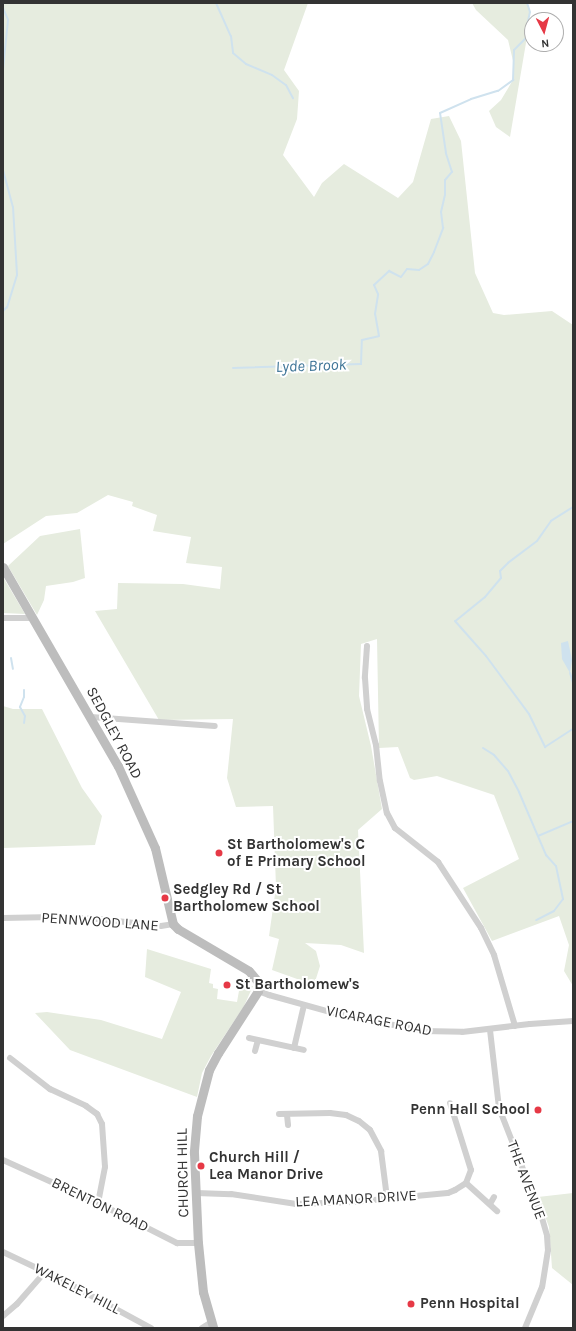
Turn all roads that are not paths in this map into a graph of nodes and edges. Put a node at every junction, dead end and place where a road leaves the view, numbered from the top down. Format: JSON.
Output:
{"nodes":[{"id":1,"x":3,"y":567,"type":"edge"},
{"id":2,"x":3,"y":618,"type":"edge"},
{"id":3,"x":33,"y":618,"type":"junction"},
{"id":4,"x":367,"y":646,"type":"dead end"},
{"id":5,"x":91,"y":717,"type":"junction"},
{"id":6,"x":215,"y":726,"type":"dead end"},
{"id":7,"x":3,"y":918,"type":"edge"},
{"id":8,"x":173,"y":924,"type":"junction"},
{"id":9,"x":259,"y":987,"type":"junction"},
{"id":10,"x":304,"y":1005,"type":"junction"},
{"id":11,"x":573,"y":1021,"type":"edge"},
{"id":12,"x":515,"y":1026,"type":"junction"},
{"id":13,"x":490,"y":1030,"type":"junction"},
{"id":14,"x":249,"y":1038,"type":"dead end"},
{"id":15,"x":258,"y":1040,"type":"junction"},
{"id":16,"x":294,"y":1048,"type":"junction"},
{"id":17,"x":304,"y":1050,"type":"dead end"},
{"id":18,"x":255,"y":1051,"type":"dead end"},
{"id":19,"x":10,"y":1058,"type":"dead end"},
{"id":20,"x":450,"y":1103,"type":"dead end"},
{"id":21,"x":463,"y":1110,"type":"dead end"},
{"id":22,"x":453,"y":1113,"type":"junction"},
{"id":23,"x":279,"y":1114,"type":"dead end"},
{"id":24,"x":287,"y":1115,"type":"junction"},
{"id":25,"x":288,"y":1125,"type":"dead end"},
{"id":26,"x":3,"y":1160,"type":"edge"},
{"id":27,"x":466,"y":1183,"type":"junction"},
{"id":28,"x":196,"y":1194,"type":"junction"},
{"id":29,"x":494,"y":1197,"type":"dead end"},
{"id":30,"x":387,"y":1198,"type":"junction"},
{"id":31,"x":98,"y":1203,"type":"junction"},
{"id":32,"x":490,"y":1204,"type":"junction"},
{"id":33,"x":498,"y":1211,"type":"dead end"},
{"id":34,"x":198,"y":1244,"type":"junction"},
{"id":35,"x":3,"y":1252,"type":"edge"},
{"id":36,"x":45,"y":1272,"type":"junction"},
{"id":37,"x":3,"y":1316,"type":"edge"},
{"id":38,"x":208,"y":1326,"type":"edge"},
{"id":39,"x":151,"y":1328,"type":"edge"},
{"id":40,"x":525,"y":1328,"type":"edge"}],
"edges":[{"from":1,"to":3,"type":"street","name":"SEDGLEY ROAD"},
{"from":2,"to":3,"type":"street"},
{"from":3,"to":5,"type":"street","name":"SEDGLEY ROAD"},
{"from":4,"to":12,"type":"street"},
{"from":5,"to":6,"type":"street"},
{"from":5,"to":8,"type":"street","name":"SEDGLEY ROAD"},
{"from":7,"to":8,"type":"street","name":"PENNWOOD LANE"},
{"from":8,"to":9,"type":"street"},
{"from":9,"to":10,"type":"street","name":"VICARAGE ROAD"},
{"from":9,"to":28,"type":"street","name":"CHURCH HILL"},
{"from":10,"to":13,"type":"street","name":"VICARAGE ROAD"},
{"from":10,"to":16,"type":"street"},
{"from":11,"to":12,"type":"street","name":"VICARAGE ROAD"},
{"from":12,"to":13,"type":"street","name":"VICARAGE ROAD"},
{"from":13,"to":40,"type":"street","name":"THE AVENUE"},
{"from":14,"to":15,"type":"street"},
{"from":15,"to":16,"type":"street"},
{"from":15,"to":18,"type":"street"},
{"from":16,"to":17,"type":"street"},
{"from":19,"to":31,"type":"street"},
{"from":20,"to":22,"type":"street"},
{"from":21,"to":22,"type":"street"},
{"from":22,"to":27,"type":"street"},
{"from":23,"to":24,"type":"street"},
{"from":24,"to":25,"type":"street"},
{"from":24,"to":30,"type":"street"},
{"from":26,"to":31,"type":"street","name":"BRENTON ROAD"},
{"from":27,"to":30,"type":"street","name":"LEA MANOR DRIVE"},
{"from":27,"to":32,"type":"street"},
{"from":28,"to":30,"type":"street","name":"LEA MANOR DRIVE"},
{"from":28,"to":34,"type":"street","name":"CHURCH HILL"},
{"from":29,"to":32,"type":"street"},
{"from":31,"to":34,"type":"street","name":"BRENTON ROAD"},
{"from":32,"to":33,"type":"street"},
{"from":34,"to":38,"type":"street","name":"CHURCH HILL"},
{"from":35,"to":36,"type":"street","name":"WAKELEY HILL"},
{"from":36,"to":37,"type":"street"},
{"from":36,"to":39,"type":"street","name":"WAKELEY HILL"}]}
